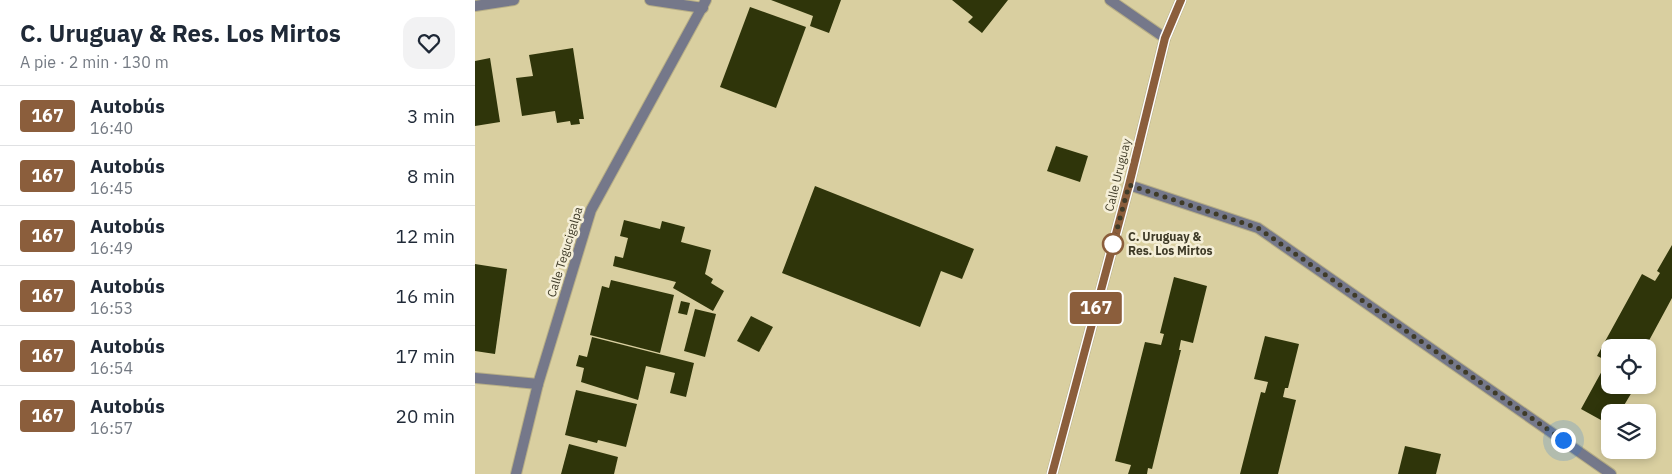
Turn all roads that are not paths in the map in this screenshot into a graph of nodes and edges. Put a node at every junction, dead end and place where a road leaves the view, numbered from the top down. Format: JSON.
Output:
{"nodes":[{"id":1,"x":514,"y":0,"type":"edge"},
{"id":2,"x":650,"y":0,"type":"edge"},
{"id":3,"x":1110,"y":0,"type":"edge"},
{"id":4,"x":1181,"y":0,"type":"edge"},
{"id":5,"x":704,"y":4,"type":"edge"},
{"id":6,"x":475,"y":6,"type":"edge"},
{"id":7,"x":1165,"y":38,"type":"junction"},
{"id":8,"x":1129,"y":185,"type":"junction"},
{"id":9,"x":475,"y":378,"type":"edge"},
{"id":10,"x":538,"y":384,"type":"junction"},
{"id":11,"x":516,"y":474,"type":"edge"},
{"id":12,"x":1052,"y":474,"type":"edge"},
{"id":13,"x":1611,"y":474,"type":"edge"}],
"edges":[{"from":1,"to":6,"type":"street"},
{"from":2,"to":5,"type":"street"},
{"from":3,"to":7,"type":"street"},
{"from":4,"to":7,"type":"street","name":"Calle Uruguay"},
{"from":5,"to":10,"type":"street","name":"Calle Tegucigalpa"},
{"from":7,"to":8,"type":"street","name":"Calle Uruguay"},
{"from":8,"to":12,"type":"street","name":"Calle Uruguay"},
{"from":8,"to":13,"type":"street"},
{"from":9,"to":10,"type":"street"},
{"from":10,"to":11,"type":"street","name":"Calle Tegucigalpa"}]}
